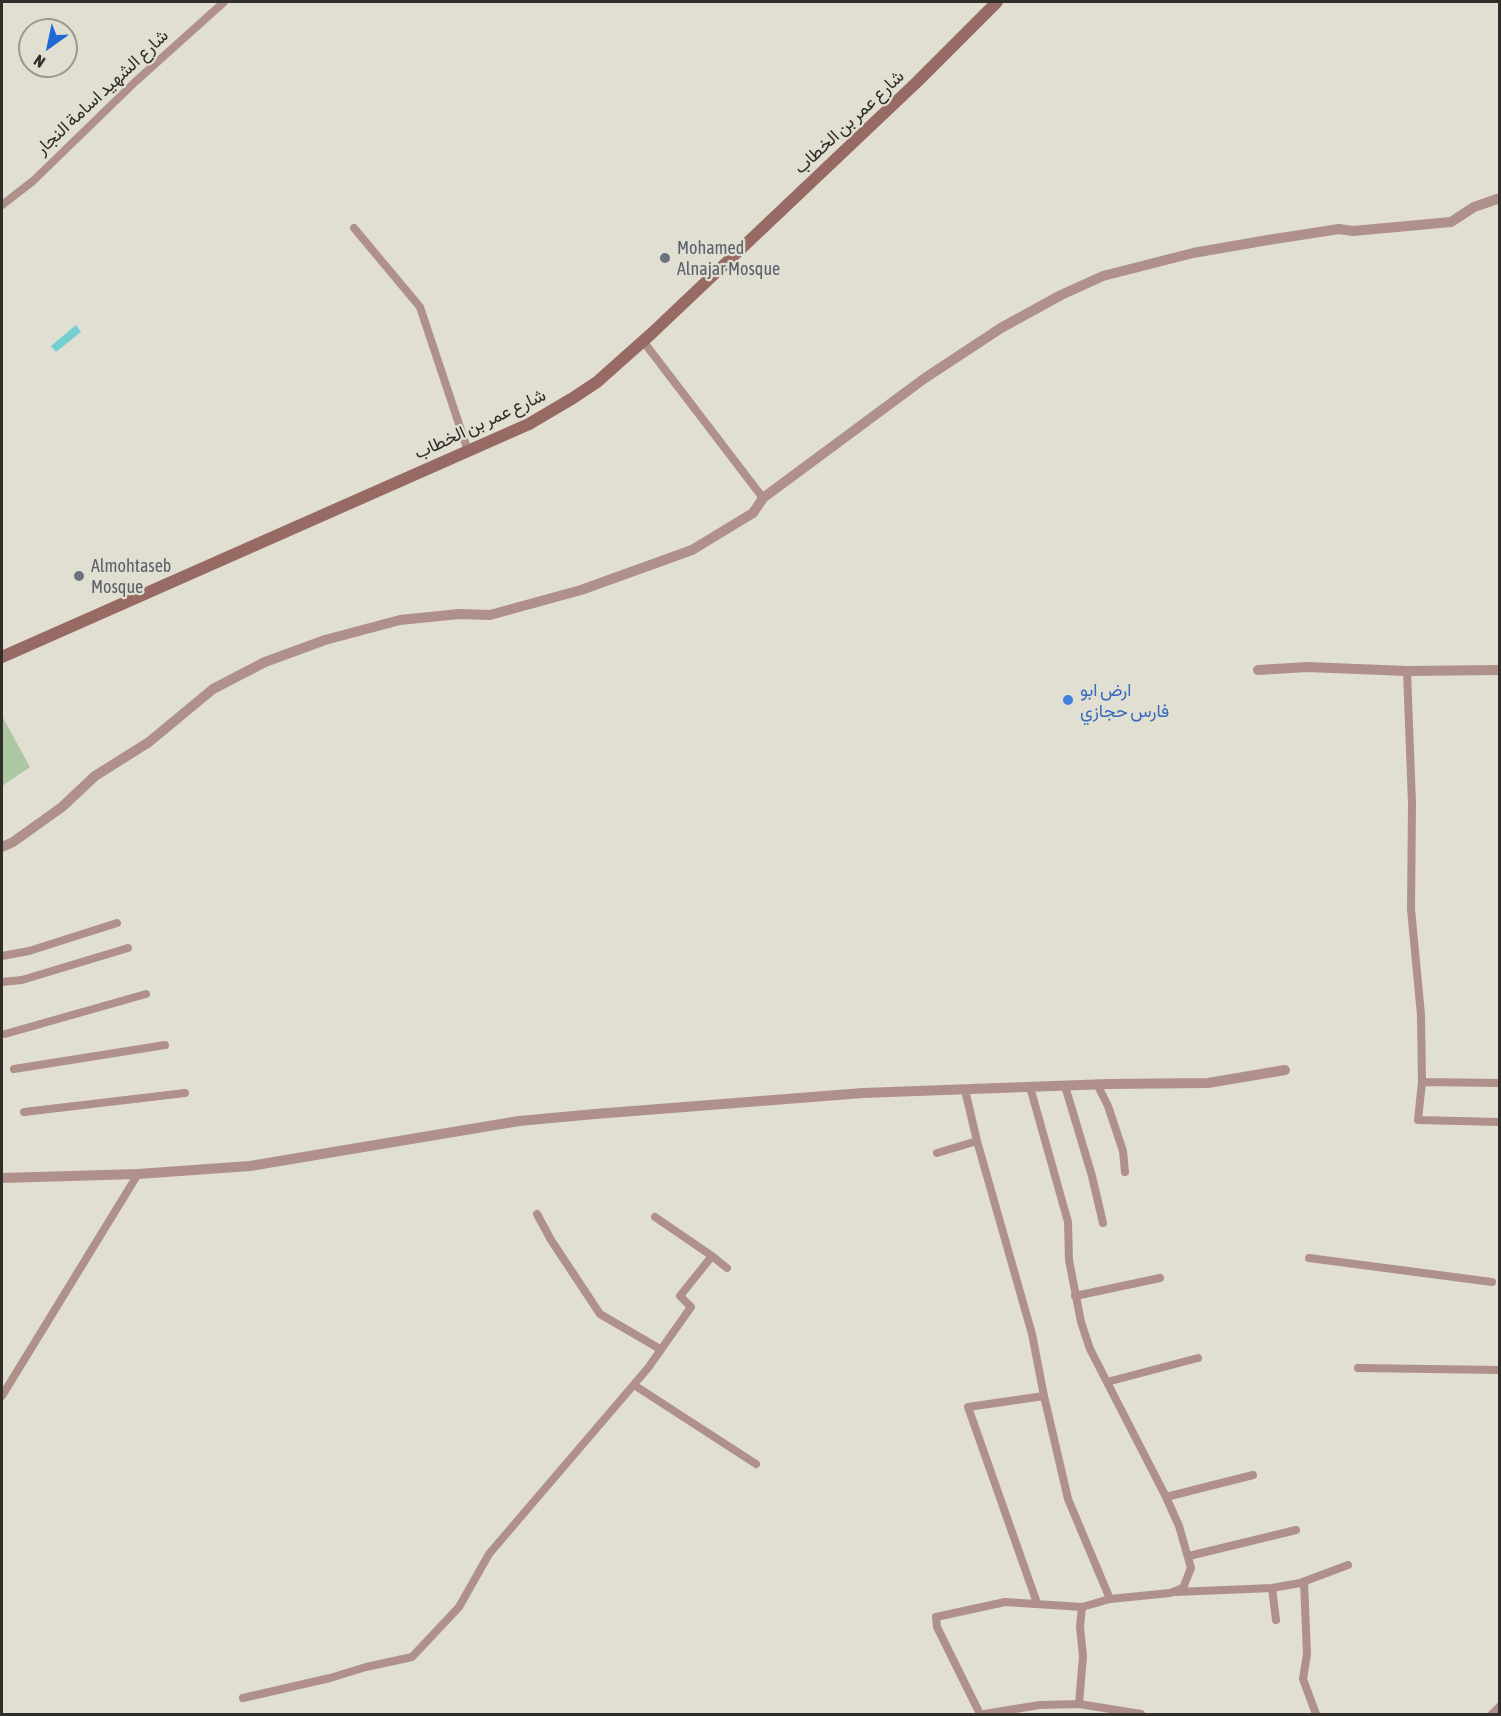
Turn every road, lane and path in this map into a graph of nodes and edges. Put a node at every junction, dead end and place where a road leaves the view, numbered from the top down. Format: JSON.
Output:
{"nodes":[{"id":1,"x":224,"y":2,"type":"edge"},
{"id":2,"x":997,"y":2,"type":"edge"},
{"id":3,"x":1500,"y":198,"type":"edge"},
{"id":4,"x":2,"y":205,"type":"edge"},
{"id":5,"x":354,"y":228,"type":"dead end"},
{"id":6,"x":644,"y":341,"type":"junction"},
{"id":7,"x":468,"y":452,"type":"junction"},
{"id":8,"x":763,"y":498,"type":"junction"},
{"id":9,"x":2,"y":657,"type":"edge"},
{"id":10,"x":1258,"y":670,"type":"dead end"},
{"id":11,"x":1500,"y":670,"type":"edge"},
{"id":12,"x":1407,"y":671,"type":"junction"},
{"id":13,"x":2,"y":847,"type":"edge"},
{"id":14,"x":117,"y":923,"type":"dead end"},
{"id":15,"x":128,"y":948,"type":"dead end"},
{"id":16,"x":2,"y":956,"type":"edge"},
{"id":17,"x":2,"y":982,"type":"edge"},
{"id":18,"x":146,"y":994,"type":"dead end"},
{"id":19,"x":5,"y":1034,"type":"dead end"},
{"id":20,"x":165,"y":1045,"type":"dead end"},
{"id":21,"x":14,"y":1069,"type":"dead end"},
{"id":22,"x":1285,"y":1070,"type":"dead end"},
{"id":23,"x":1422,"y":1082,"type":"junction"},
{"id":24,"x":1500,"y":1083,"type":"edge"},
{"id":25,"x":1096,"y":1084,"type":"junction"},
{"id":26,"x":1065,"y":1086,"type":"junction"},
{"id":27,"x":1030,"y":1087,"type":"junction"},
{"id":28,"x":965,"y":1090,"type":"junction"},
{"id":29,"x":185,"y":1093,"type":"dead end"},
{"id":30,"x":24,"y":1112,"type":"dead end"},
{"id":31,"x":1500,"y":1122,"type":"edge"},
{"id":32,"x":976,"y":1141,"type":"junction"},
{"id":33,"x":937,"y":1153,"type":"dead end"},
{"id":34,"x":1125,"y":1172,"type":"dead end"},
{"id":35,"x":138,"y":1174,"type":"junction"},
{"id":36,"x":2,"y":1178,"type":"edge"},
{"id":37,"x":537,"y":1214,"type":"dead end"},
{"id":38,"x":655,"y":1217,"type":"dead end"},
{"id":39,"x":1103,"y":1223,"type":"dead end"},
{"id":40,"x":712,"y":1256,"type":"junction"},
{"id":41,"x":1309,"y":1258,"type":"dead end"},
{"id":42,"x":727,"y":1268,"type":"dead end"},
{"id":43,"x":1160,"y":1278,"type":"dead end"},
{"id":44,"x":1492,"y":1282,"type":"dead end"},
{"id":45,"x":1075,"y":1296,"type":"junction"},
{"id":46,"x":660,"y":1349,"type":"junction"},
{"id":47,"x":1198,"y":1358,"type":"dead end"},
{"id":48,"x":1358,"y":1368,"type":"dead end"},
{"id":49,"x":1500,"y":1370,"type":"edge"},
{"id":50,"x":1107,"y":1382,"type":"junction"},
{"id":51,"x":634,"y":1385,"type":"junction"},
{"id":52,"x":2,"y":1396,"type":"edge"},
{"id":53,"x":1044,"y":1396,"type":"junction"},
{"id":54,"x":756,"y":1464,"type":"dead end"},
{"id":55,"x":1253,"y":1475,"type":"dead end"},
{"id":56,"x":1166,"y":1497,"type":"junction"},
{"id":57,"x":1296,"y":1530,"type":"dead end"},
{"id":58,"x":1189,"y":1556,"type":"junction"},
{"id":59,"x":1348,"y":1565,"type":"dead end"},
{"id":60,"x":1304,"y":1582,"type":"junction"},
{"id":61,"x":1272,"y":1588,"type":"junction"},
{"id":62,"x":1170,"y":1593,"type":"junction"},
{"id":63,"x":1110,"y":1599,"type":"junction"},
{"id":64,"x":1037,"y":1604,"type":"junction"},
{"id":65,"x":1082,"y":1607,"type":"junction"},
{"id":66,"x":1276,"y":1620,"type":"dead end"},
{"id":67,"x":243,"y":1698,"type":"dead end"},
{"id":68,"x":1079,"y":1704,"type":"junction"},
{"id":69,"x":1500,"y":1706,"type":"edge"},
{"id":70,"x":980,"y":1714,"type":"edge"},
{"id":71,"x":984,"y":1714,"type":"edge"},
{"id":72,"x":1141,"y":1714,"type":"edge"},
{"id":73,"x":1316,"y":1714,"type":"edge"},
{"id":74,"x":1492,"y":1714,"type":"edge"}],
"edges":[{"from":1,"to":4,"type":"street","name":"شارع الشهيد اسامة النجار"},
{"from":2,"to":6,"type":"main road","name":"شارع عمر بن الخطاب"},
{"from":3,"to":8,"type":"street"},
{"from":5,"to":7,"type":"street"},
{"from":6,"to":7,"type":"main road","name":"شارع عمر بن الخطاب"},
{"from":6,"to":8,"type":"street"},
{"from":7,"to":9,"type":"main road","name":"شارع عمر بن الخطاب"},
{"from":8,"to":13,"type":"street"},
{"from":10,"to":12,"type":"street"},
{"from":11,"to":12,"type":"street"},
{"from":12,"to":23,"type":"street"},
{"from":14,"to":16,"type":"street"},
{"from":15,"to":17,"type":"street"},
{"from":18,"to":19,"type":"street"},
{"from":20,"to":21,"type":"street"},
{"from":22,"to":25,"type":"street"},
{"from":23,"to":24,"type":"street"},
{"from":23,"to":31,"type":"street"},
{"from":25,"to":26,"type":"street"},
{"from":25,"to":34,"type":"street"},
{"from":26,"to":27,"type":"street"},
{"from":26,"to":39,"type":"street"},
{"from":27,"to":28,"type":"street"},
{"from":27,"to":45,"type":"street"},
{"from":28,"to":32,"type":"street"},
{"from":28,"to":35,"type":"street"},
{"from":29,"to":30,"type":"street"},
{"from":32,"to":33,"type":"street"},
{"from":32,"to":53,"type":"street"},
{"from":35,"to":36,"type":"street"},
{"from":35,"to":52,"type":"street"},
{"from":37,"to":46,"type":"street"},
{"from":38,"to":40,"type":"street"},
{"from":40,"to":42,"type":"street"},
{"from":40,"to":46,"type":"street"},
{"from":41,"to":44,"type":"street"},
{"from":43,"to":45,"type":"street"},
{"from":45,"to":50,"type":"street"},
{"from":46,"to":51,"type":"street"},
{"from":47,"to":50,"type":"street"},
{"from":48,"to":49,"type":"street"},
{"from":50,"to":56,"type":"street"},
{"from":51,"to":54,"type":"street"},
{"from":51,"to":67,"type":"street"},
{"from":53,"to":63,"type":"street"},
{"from":53,"to":64,"type":"street"},
{"from":55,"to":56,"type":"street"},
{"from":56,"to":58,"type":"street"},
{"from":57,"to":58,"type":"street"},
{"from":58,"to":62,"type":"street"},
{"from":59,"to":60,"type":"street"},
{"from":60,"to":61,"type":"street"},
{"from":60,"to":73,"type":"street"},
{"from":61,"to":62,"type":"street"},
{"from":61,"to":66,"type":"street"},
{"from":62,"to":63,"type":"street"},
{"from":63,"to":65,"type":"street"},
{"from":64,"to":65,"type":"street"},
{"from":64,"to":70,"type":"street"},
{"from":65,"to":68,"type":"street"},
{"from":68,"to":71,"type":"street"},
{"from":68,"to":72,"type":"street"},
{"from":69,"to":74,"type":"street"}]}
